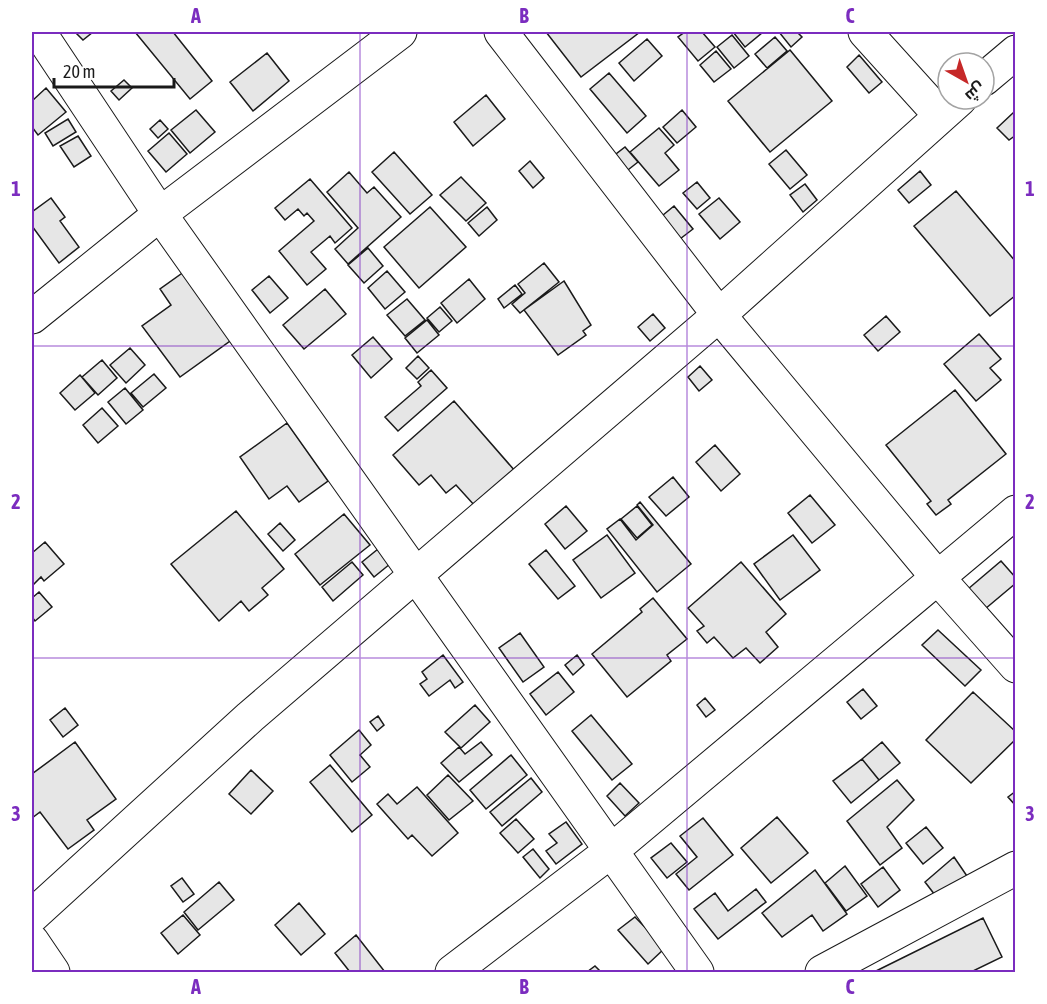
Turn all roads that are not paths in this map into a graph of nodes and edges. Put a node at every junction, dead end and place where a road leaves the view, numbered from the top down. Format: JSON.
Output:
{"nodes":[{"id":1,"x":39,"y":32,"type":"edge"},
{"id":2,"x":400,"y":32,"type":"edge"},
{"id":3,"x":501,"y":32,"type":"edge"},
{"id":4,"x":865,"y":32,"type":"edge"},
{"id":5,"x":1016,"y":52,"type":"edge"},
{"id":6,"x":996,"y":69,"type":"edge"},
{"id":7,"x":936,"y":95,"type":"edge"},
{"id":8,"x":946,"y":111,"type":"edge"},
{"id":9,"x":160,"y":214,"type":"junction"},
{"id":10,"x":719,"y":315,"type":"junction"},
{"id":11,"x":32,"y":317,"type":"edge"},
{"id":12,"x":1016,"y":512,"type":"edge"},
{"id":13,"x":415,"y":574,"type":"junction"},
{"id":14,"x":938,"y":578,"type":"junction"},
{"id":15,"x":1016,"y":666,"type":"edge"},
{"id":16,"x":611,"y":851,"type":"junction"},
{"id":17,"x":1016,"y":868,"type":"edge"},
{"id":18,"x":32,"y":916,"type":"edge"},
{"id":19,"x":32,"y":941,"type":"edge"},
{"id":20,"x":53,"y":972,"type":"edge"},
{"id":21,"x":452,"y":972,"type":"edge"},
{"id":22,"x":697,"y":972,"type":"edge"},
{"id":23,"x":822,"y":972,"type":"edge"}],
"edges":[{"from":1,"to":9,"type":"street"},
{"from":2,"to":9,"type":"street"},
{"from":3,"to":10,"type":"street"},
{"from":4,"to":7,"type":"street"},
{"from":5,"to":6,"type":"street"},
{"from":8,"to":10,"type":"street"},
{"from":9,"to":11,"type":"street"},
{"from":9,"to":13,"type":"street"},
{"from":10,"to":13,"type":"street"},
{"from":10,"to":14,"type":"street"},
{"from":12,"to":14,"type":"street"},
{"from":13,"to":16,"type":"street"},
{"from":13,"to":18,"type":"street"},
{"from":14,"to":15,"type":"street"},
{"from":14,"to":16,"type":"street"},
{"from":16,"to":21,"type":"street"},
{"from":16,"to":22,"type":"street"},
{"from":17,"to":23,"type":"street"},
{"from":19,"to":20,"type":"street"}]}
